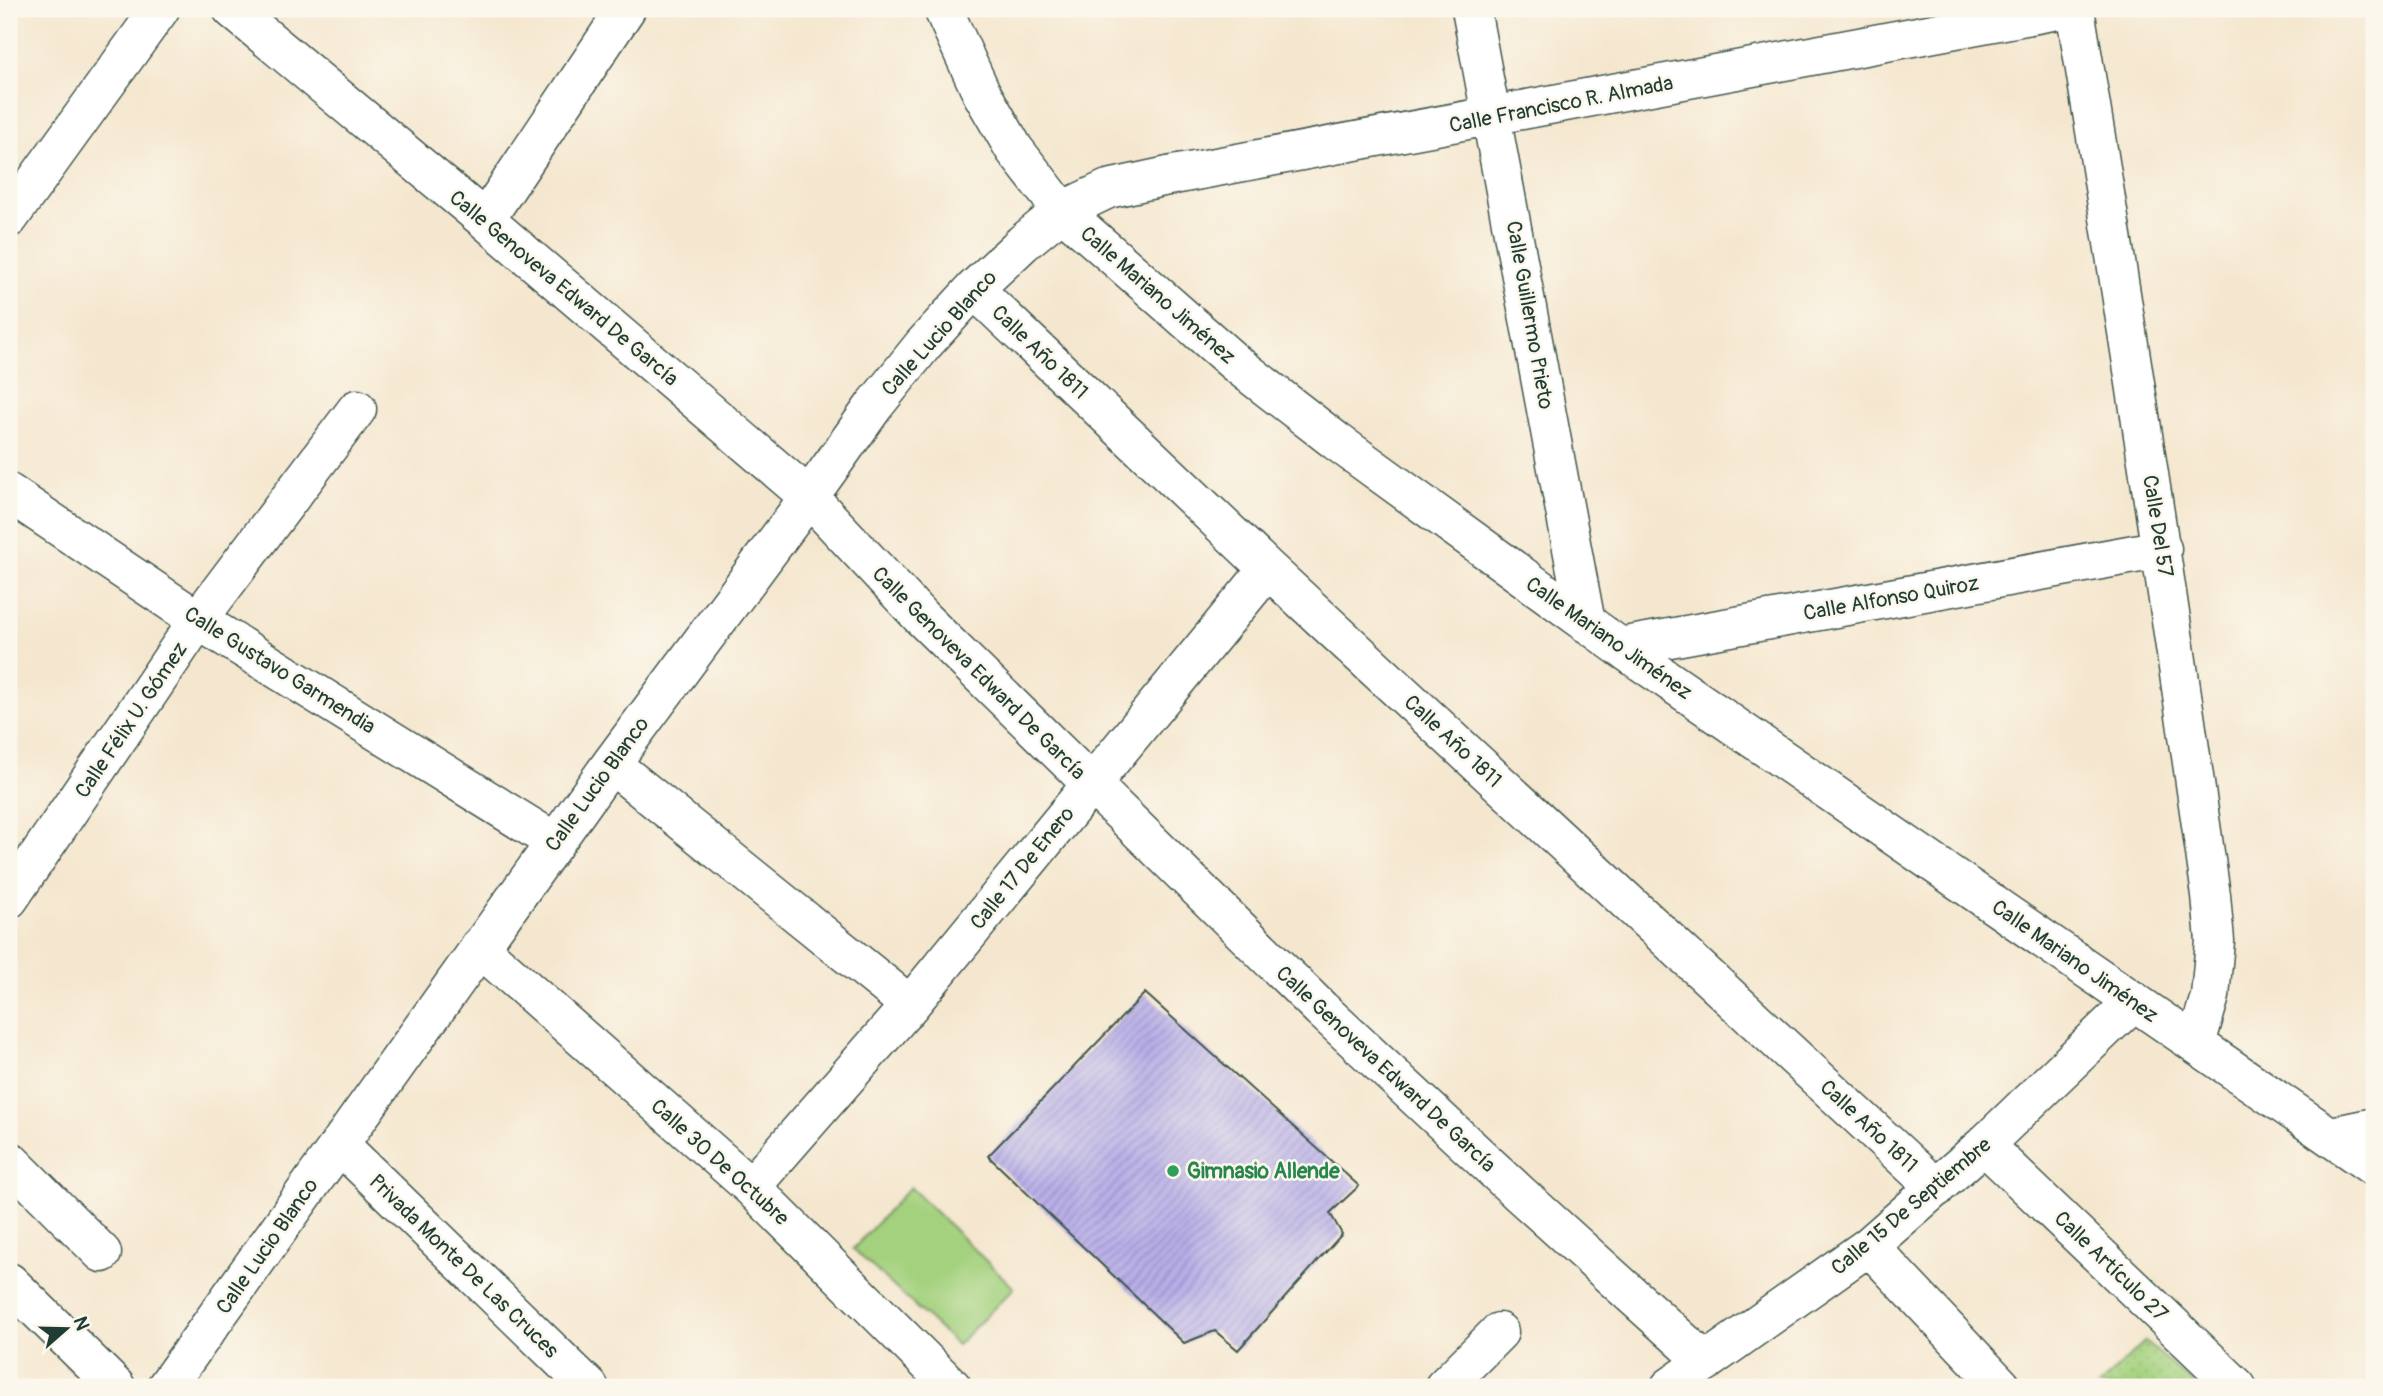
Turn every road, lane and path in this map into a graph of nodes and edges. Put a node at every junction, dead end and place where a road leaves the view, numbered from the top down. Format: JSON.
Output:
{"nodes":[{"id":1,"x":160,"y":9,"type":"edge"},
{"id":2,"x":232,"y":9,"type":"edge"},
{"id":3,"x":626,"y":9,"type":"edge"},
{"id":4,"x":943,"y":9,"type":"edge"},
{"id":5,"x":1472,"y":9,"type":"edge"},
{"id":6,"x":2063,"y":9,"type":"edge"},
{"id":7,"x":2075,"y":9,"type":"edge"},
{"id":8,"x":1493,"y":117,"type":"junction"},
{"id":9,"x":1062,"y":211,"type":"junction"},
{"id":10,"x":9,"y":218,"type":"edge"},
{"id":11,"x":485,"y":220,"type":"junction"},
{"id":12,"x":974,"y":289,"type":"junction"},
{"id":13,"x":357,"y":409,"type":"dead end"},
{"id":14,"x":9,"y":494,"type":"edge"},
{"id":15,"x":809,"y":497,"type":"junction"},
{"id":16,"x":2162,"y":549,"type":"junction"},
{"id":17,"x":1268,"y":569,"type":"junction"},
{"id":18,"x":198,"y":620,"type":"junction"},
{"id":19,"x":1586,"y":623,"type":"junction"},
{"id":20,"x":1620,"y":647,"type":"junction"},
{"id":21,"x":611,"y":764,"type":"junction"},
{"id":22,"x":1091,"y":785,"type":"junction"},
{"id":23,"x":555,"y":842,"type":"junction"},
{"id":24,"x":9,"y":899,"type":"edge"},
{"id":25,"x":480,"y":947,"type":"junction"},
{"id":26,"x":2134,"y":1001,"type":"junction"},
{"id":27,"x":910,"y":1005,"type":"junction"},
{"id":28,"x":2196,"y":1044,"type":"junction"},
{"id":29,"x":2374,"y":1127,"type":"edge"},
{"id":30,"x":2331,"y":1136,"type":"junction"},
{"id":31,"x":339,"y":1144,"type":"junction"},
{"id":32,"x":1984,"y":1145,"type":"junction"},
{"id":33,"x":9,"y":1160,"type":"edge"},
{"id":34,"x":2374,"y":1167,"type":"edge"},
{"id":35,"x":751,"y":1187,"type":"junction"},
{"id":36,"x":1936,"y":1188,"type":"junction"},
{"id":37,"x":1869,"y":1246,"type":"junction"},
{"id":38,"x":102,"y":1253,"type":"dead end"},
{"id":39,"x":9,"y":1282,"type":"edge"},
{"id":40,"x":1499,"y":1332,"type":"dead end"},
{"id":41,"x":1706,"y":1362,"type":"junction"},
{"id":42,"x":116,"y":1387,"type":"edge"},
{"id":43,"x":166,"y":1387,"type":"edge"},
{"id":44,"x":589,"y":1387,"type":"edge"},
{"id":45,"x":953,"y":1387,"type":"edge"},
{"id":46,"x":1444,"y":1387,"type":"edge"},
{"id":47,"x":1670,"y":1387,"type":"edge"},
{"id":48,"x":2002,"y":1387,"type":"edge"},
{"id":49,"x":2237,"y":1387,"type":"edge"}],
"edges":[{"from":1,"to":10,"type":"street"},
{"from":2,"to":11,"type":"street","name":"Calle Genoveva Edward De García"},
{"from":3,"to":11,"type":"street"},
{"from":4,"to":9,"type":"street","name":"Calle Mariano Jiménez"},
{"from":5,"to":8,"type":"street","name":"Calle Guillermo Prieto"},
{"from":6,"to":8,"type":"street","name":"Calle Francisco R. Almada"},
{"from":7,"to":16,"type":"street","name":"Calle Del 57"},
{"from":8,"to":9,"type":"street","name":"Calle Francisco R. Almada"},
{"from":8,"to":19,"type":"street","name":"Calle Guillermo Prieto"},
{"from":9,"to":12,"type":"street","name":"Calle Lucio Blanco"},
{"from":9,"to":19,"type":"street","name":"Calle Mariano Jiménez"},
{"from":11,"to":15,"type":"street","name":"Calle Genoveva Edward De García"},
{"from":12,"to":15,"type":"street","name":"Calle Lucio Blanco"},
{"from":12,"to":17,"type":"street","name":"Calle Año 1811"},
{"from":13,"to":18,"type":"street","name":"Calle Félix U. Gómez"},
{"from":14,"to":18,"type":"street","name":"Calle Gustavo Garmendia"},
{"from":15,"to":21,"type":"street","name":"Calle Lucio Blanco"},
{"from":15,"to":22,"type":"street","name":"Calle Genoveva Edward De García"},
{"from":16,"to":20,"type":"street","name":"Calle Alfonso Quiroz"},
{"from":16,"to":28,"type":"street","name":"Calle Del 57"},
{"from":17,"to":22,"type":"street","name":"Calle 17 De Enero"},
{"from":17,"to":36,"type":"street","name":"Calle Año 1811"},
{"from":18,"to":23,"type":"street","name":"Calle Gustavo Garmendia"},
{"from":18,"to":24,"type":"street","name":"Calle Félix U. Gómez"},
{"from":19,"to":20,"type":"street","name":"Calle Mariano Jiménez"},
{"from":20,"to":26,"type":"street","name":"Calle Mariano Jiménez"},
{"from":21,"to":23,"type":"street","name":"Calle Lucio Blanco"},
{"from":21,"to":27,"type":"street"},
{"from":22,"to":27,"type":"street","name":"Calle 17 De Enero"},
{"from":22,"to":41,"type":"street","name":"Calle Genoveva Edward De García"},
{"from":23,"to":25,"type":"street","name":"Calle Lucio Blanco"},
{"from":25,"to":31,"type":"street","name":"Calle Lucio Blanco"},
{"from":25,"to":35,"type":"street","name":"Calle 30 De Octubre"},
{"from":26,"to":28,"type":"street","name":"Calle Mariano Jiménez"},
{"from":26,"to":32,"type":"street","name":"Calle 15 De Septiembre"},
{"from":27,"to":35,"type":"street","name":"Calle 17 De Enero"},
{"from":28,"to":30,"type":"street","name":"Calle Mariano Jiménez"},
{"from":29,"to":30,"type":"street"},
{"from":30,"to":34,"type":"street","name":"Calle Mariano Jiménez"},
{"from":31,"to":43,"type":"street","name":"Calle Lucio Blanco"},
{"from":31,"to":44,"type":"street","name":"Privada Monte De Las Cruces"},
{"from":32,"to":36,"type":"street","name":"Calle 15 De Septiembre"},
{"from":32,"to":49,"type":"street","name":"Calle Artículo 27"},
{"from":33,"to":38,"type":"street"},
{"from":35,"to":45,"type":"street","name":"Calle 30 De Octubre"},
{"from":36,"to":37,"type":"street","name":"Calle 15 De Septiembre"},
{"from":37,"to":41,"type":"street","name":"Calle 15 De Septiembre"},
{"from":37,"to":48,"type":"street"},
{"from":39,"to":42,"type":"street"},
{"from":40,"to":46,"type":"street"},
{"from":41,"to":47,"type":"street","name":"Calle 15 De Septiembre"}]}
